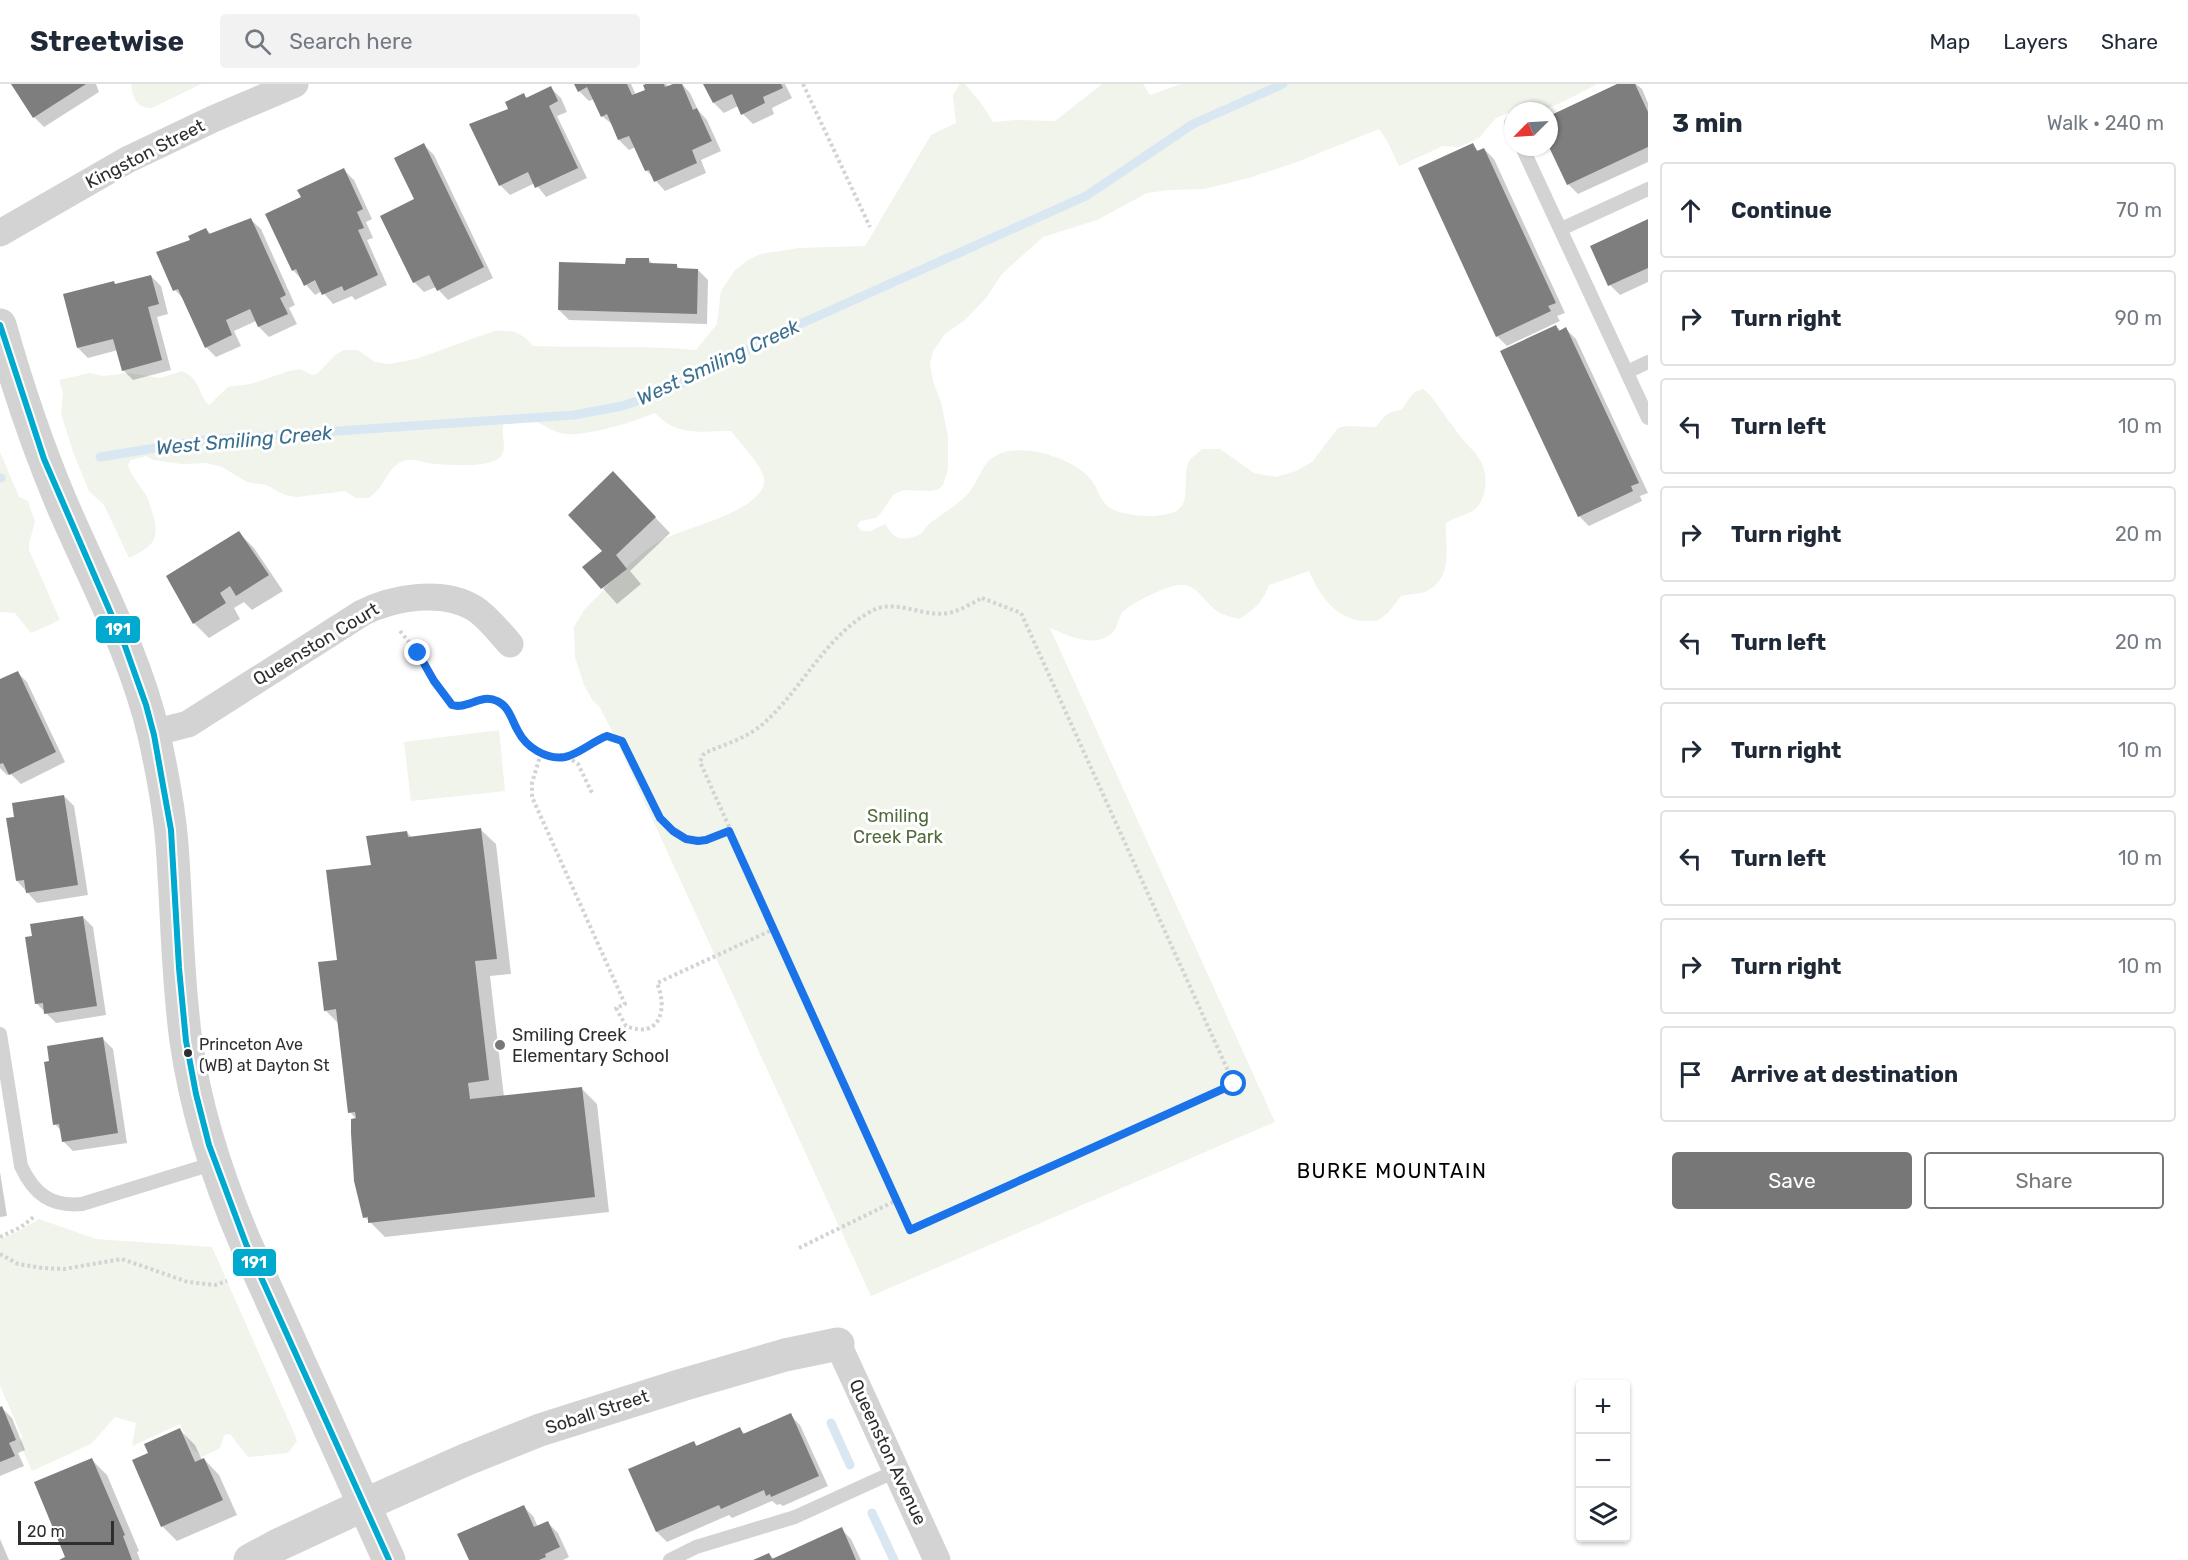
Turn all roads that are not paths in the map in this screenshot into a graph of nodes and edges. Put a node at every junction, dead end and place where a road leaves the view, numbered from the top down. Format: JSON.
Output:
{"nodes":[{"id":1,"x":295,"y":84,"type":"edge"},
{"id":2,"x":1526,"y":156,"type":"edge"},
{"id":3,"x":1648,"y":189,"type":"edge"},
{"id":4,"x":1561,"y":229,"type":"junction"},
{"id":5,"x":0,"y":233,"type":"edge"},
{"id":6,"x":0,"y":325,"type":"edge"},
{"id":7,"x":1648,"y":362,"type":"edge"},
{"id":8,"x":1627,"y":372,"type":"junction"},
{"id":9,"x":1648,"y":418,"type":"edge"},
{"id":10,"x":510,"y":644,"type":"dead end"},
{"id":11,"x":153,"y":733,"type":"junction"},
{"id":12,"x":0,"y":1034,"type":"edge"},
{"id":13,"x":215,"y":1163,"type":"junction"},
{"id":14,"x":838,"y":1344,"type":"joint"},
{"id":15,"x":896,"y":1471,"type":"junction"},
{"id":16,"x":364,"y":1505,"type":"junction"},
{"id":17,"x":250,"y":1560,"type":"edge"},
{"id":18,"x":389,"y":1560,"type":"edge"},
{"id":19,"x":670,"y":1560,"type":"edge"},
{"id":20,"x":937,"y":1560,"type":"edge"}],
"edges":[{"from":1,"to":5,"type":"street","name":"Kingston Street"},
{"from":2,"to":4,"type":"lane"},
{"from":3,"to":4,"type":"lane"},
{"from":4,"to":8,"type":"lane"},
{"from":6,"to":11,"type":"street"},
{"from":7,"to":8,"type":"lane"},
{"from":8,"to":9,"type":"lane"},
{"from":10,"to":11,"type":"street","name":"Queenston Court"},
{"from":11,"to":13,"type":"street"},
{"from":12,"to":13,"type":"lane"},
{"from":13,"to":16,"type":"street"},
{"from":14,"to":15,"type":"street","name":"Queenston Avenue"},
{"from":14,"to":16,"type":"street","name":"Soball Street"},
{"from":15,"to":19,"type":"lane"},
{"from":15,"to":20,"type":"street","name":"Queenston Avenue"},
{"from":16,"to":17,"type":"street","name":"Soball Street"},
{"from":16,"to":18,"type":"street"}]}
